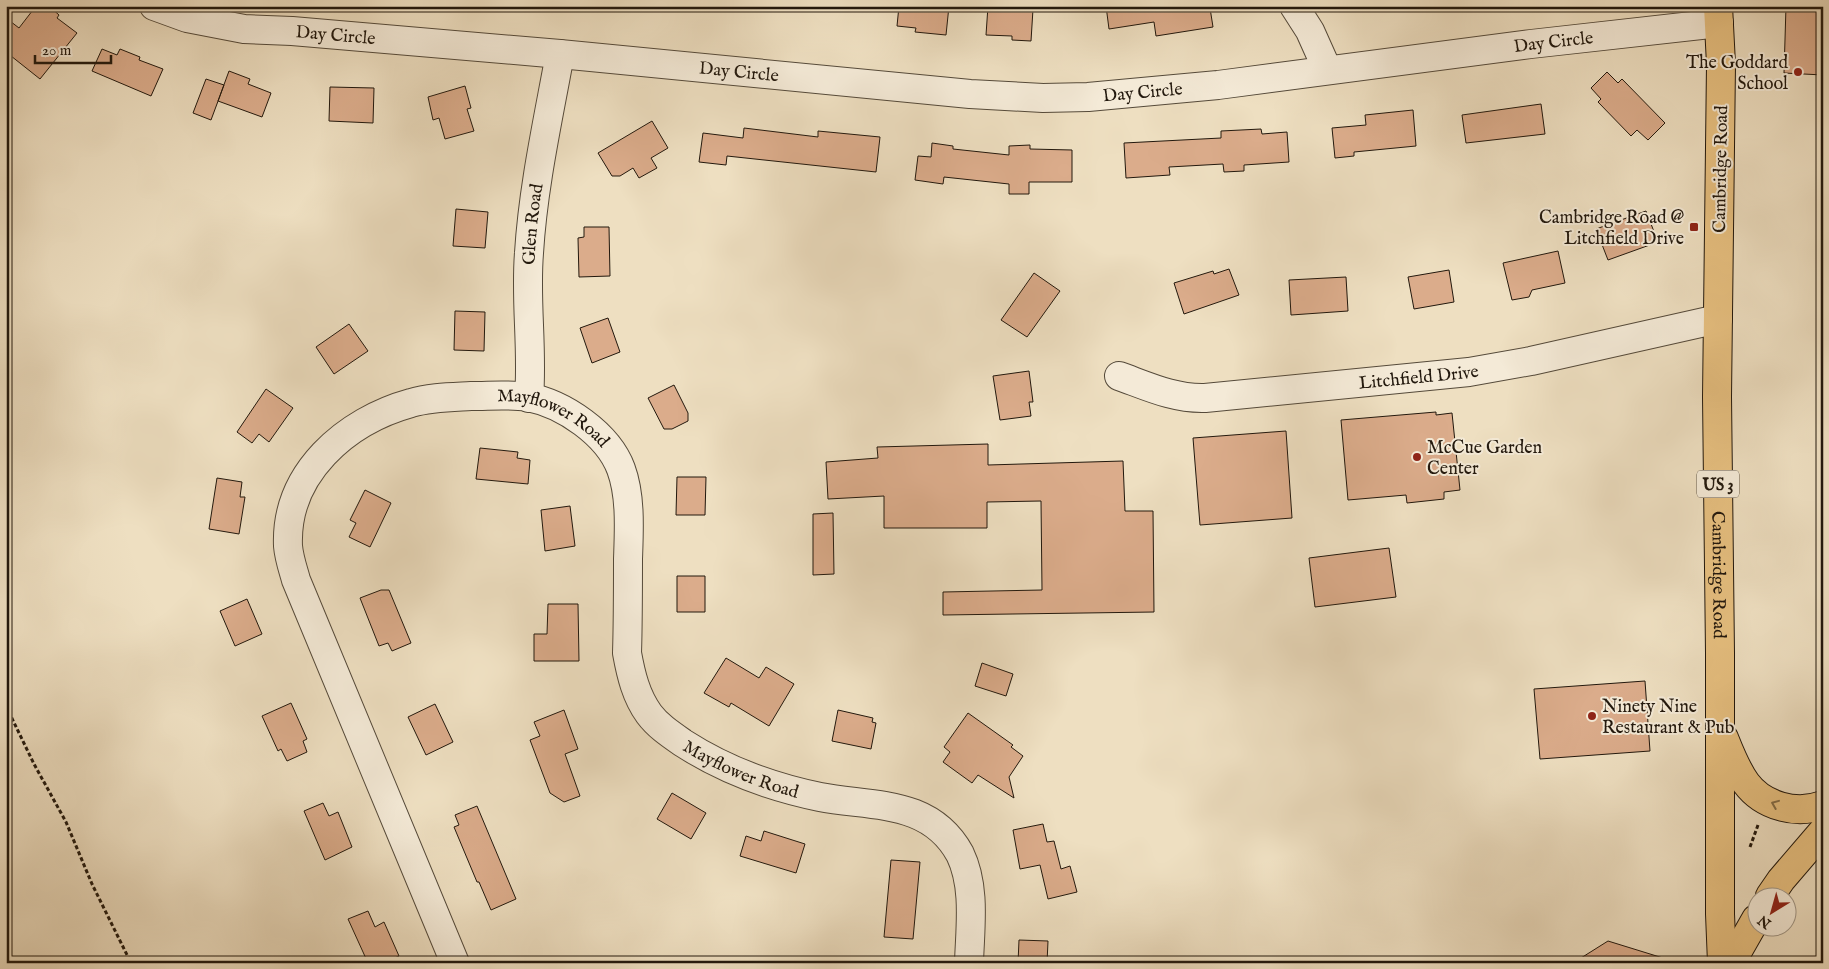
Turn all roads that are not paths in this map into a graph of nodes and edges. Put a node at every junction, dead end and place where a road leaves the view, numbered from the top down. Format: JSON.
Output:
{"nodes":[{"id":1,"x":154,"y":6,"type":"edge"},
{"id":2,"x":1294,"y":6,"type":"edge"},
{"id":3,"x":1719,"y":15,"type":"edge"},
{"id":4,"x":560,"y":54,"type":"junction"},
{"id":5,"x":1327,"y":69,"type":"junction"},
{"id":6,"x":1718,"y":319,"type":"junction"},
{"id":7,"x":1119,"y":376,"type":"dead end"},
{"id":8,"x":529,"y":398,"type":"junction"},
{"id":9,"x":1720,"y":729,"type":"junction"},
{"id":10,"x":1823,"y":805,"type":"edge"},
{"id":11,"x":1823,"y":831,"type":"edge"},
{"id":12,"x":1777,"y":886,"type":"edge"},
{"id":13,"x":1746,"y":936,"type":"edge"},
{"id":14,"x":456,"y":963,"type":"edge"},
{"id":15,"x":969,"y":963,"type":"edge"},
{"id":16,"x":1722,"y":963,"type":"edge"},
{"id":17,"x":1731,"y":963,"type":"edge"}],
"edges":[{"from":1,"to":4,"type":"street","name":"Day Circle"},
{"from":2,"to":5,"type":"street"},
{"from":3,"to":5,"type":"street","name":"Day Circle"},
{"from":3,"to":6,"type":"main road","name":"Cambridge Road","number":"US 3"},
{"from":4,"to":5,"type":"street","name":"Day Circle"},
{"from":4,"to":8,"type":"street","name":"Glen Road"},
{"from":6,"to":7,"type":"street","name":"Litchfield Drive"},
{"from":6,"to":9,"type":"main road","name":"Cambridge Road","number":"US 3"},
{"from":8,"to":14,"type":"street","name":"Mayflower Road"},
{"from":8,"to":15,"type":"street","name":"Mayflower Road"},
{"from":10,"to":9,"type":"main road","one_way":true},
{"from":9,"to":16,"type":"main road","name":"Cambridge Road","number":"US 3"},
{"from":11,"to":12,"type":"main road"},
{"from":13,"to":17,"type":"main road"}]}
